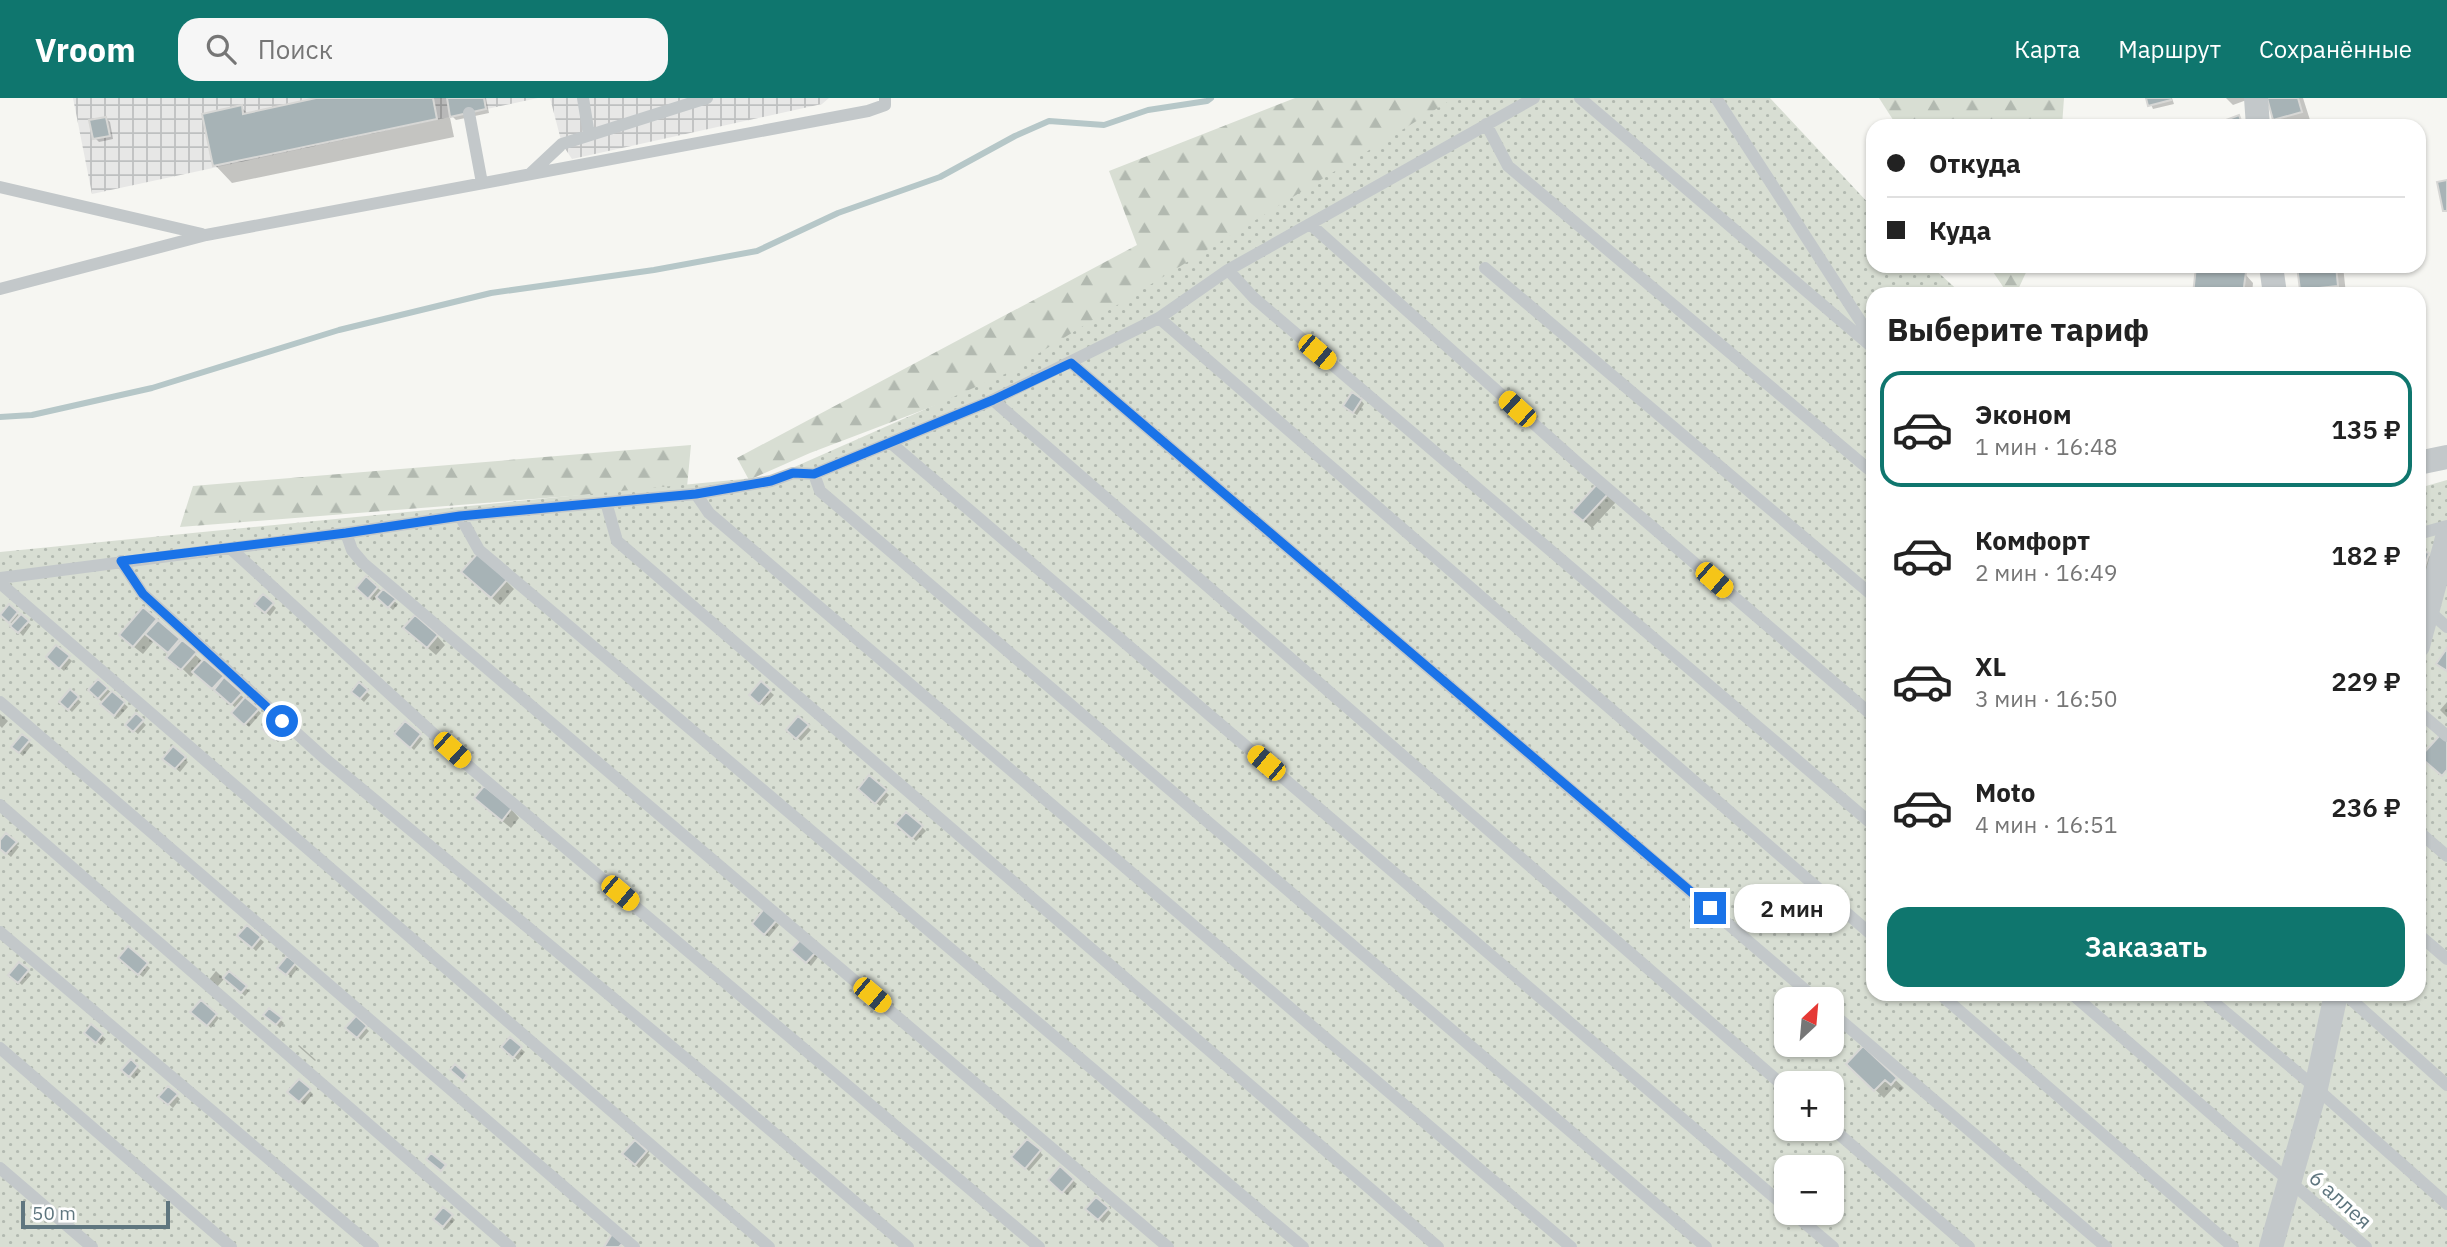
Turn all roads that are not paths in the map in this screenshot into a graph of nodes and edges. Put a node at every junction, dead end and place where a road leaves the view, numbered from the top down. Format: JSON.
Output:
{"nodes":[{"id":1,"x":583,"y":98,"type":"edge"},
{"id":2,"x":707,"y":98,"type":"edge"},
{"id":3,"x":885,"y":98,"type":"edge"},
{"id":4,"x":1534,"y":98,"type":"edge"},
{"id":5,"x":1580,"y":98,"type":"edge"},
{"id":6,"x":1716,"y":98,"type":"edge"},
{"id":7,"x":2256,"y":98,"type":"edge"},
{"id":8,"x":867,"y":105,"type":"edge"},
{"id":9,"x":469,"y":113,"type":"dead end"},
{"id":10,"x":2258,"y":119,"type":"edge"},
{"id":11,"x":1486,"y":124,"type":"junction"},
{"id":12,"x":589,"y":135,"type":"junction"},
{"id":13,"x":530,"y":174,"type":"junction"},
{"id":14,"x":482,"y":183,"type":"junction"},
{"id":15,"x":0,"y":187,"type":"edge"},
{"id":16,"x":1310,"y":224,"type":"junction"},
{"id":17,"x":206,"y":235,"type":"junction"},
{"id":18,"x":1485,"y":268,"type":"dead end"},
{"id":19,"x":1228,"y":270,"type":"junction"},
{"id":20,"x":0,"y":289,"type":"edge"},
{"id":21,"x":1159,"y":318,"type":"junction"},
{"id":22,"x":1866,"y":330,"type":"edge"},
{"id":23,"x":1866,"y":341,"type":"edge"},
{"id":24,"x":1071,"y":363,"type":"junction"},
{"id":25,"x":993,"y":400,"type":"junction"},
{"id":26,"x":892,"y":444,"type":"junction"},
{"id":27,"x":2447,"y":457,"type":"edge"},
{"id":28,"x":2426,"y":461,"type":"edge"},
{"id":29,"x":1866,"y":467,"type":"edge"},
{"id":30,"x":814,"y":474,"type":"junction"},
{"id":31,"x":696,"y":494,"type":"junction"},
{"id":32,"x":606,"y":502,"type":"junction"},
{"id":33,"x":460,"y":516,"type":"junction"},
{"id":34,"x":2447,"y":526,"type":"edge"},
{"id":35,"x":2426,"y":532,"type":"edge"},
{"id":36,"x":346,"y":533,"type":"junction"},
{"id":37,"x":2447,"y":538,"type":"edge"},
{"id":38,"x":230,"y":548,"type":"junction"},
{"id":39,"x":121,"y":561,"type":"junction"},
{"id":40,"x":0,"y":580,"type":"edge"},
{"id":41,"x":1866,"y":590,"type":"edge"},
{"id":42,"x":2428,"y":610,"type":"junction"},
{"id":43,"x":2426,"y":617,"type":"edge"},
{"id":44,"x":2447,"y":627,"type":"edge"},
{"id":45,"x":0,"y":702,"type":"edge"},
{"id":46,"x":1866,"y":710,"type":"edge"},
{"id":47,"x":2426,"y":718,"type":"edge"},
{"id":48,"x":2447,"y":736,"type":"edge"},
{"id":49,"x":0,"y":805,"type":"edge"},
{"id":50,"x":1866,"y":819,"type":"edge"},
{"id":51,"x":2426,"y":838,"type":"edge"},
{"id":52,"x":2447,"y":856,"type":"edge"},
{"id":53,"x":1866,"y":930,"type":"edge"},
{"id":54,"x":0,"y":932,"type":"edge"},
{"id":55,"x":2426,"y":941,"type":"edge"},
{"id":56,"x":2447,"y":959,"type":"edge"},
{"id":57,"x":1802,"y":987,"type":"edge"},
{"id":58,"x":1948,"y":1001,"type":"edge"},
{"id":59,"x":2080,"y":1001,"type":"edge"},
{"id":60,"x":2212,"y":1001,"type":"edge"},
{"id":61,"x":2335,"y":1001,"type":"edge"},
{"id":62,"x":2352,"y":1001,"type":"edge"},
{"id":63,"x":1844,"y":1023,"type":"edge"},
{"id":64,"x":0,"y":1048,"type":"edge"},
{"id":65,"x":1774,"y":1078,"type":"edge"},
{"id":66,"x":2447,"y":1085,"type":"edge"},
{"id":67,"x":2316,"y":1088,"type":"junction"},
{"id":68,"x":1844,"y":1138,"type":"edge"},
{"id":69,"x":0,"y":1168,"type":"edge"},
{"id":70,"x":2291,"y":1180,"type":"junction"},
{"id":71,"x":1774,"y":1197,"type":"edge"},
{"id":72,"x":2447,"y":1204,"type":"edge"},
{"id":73,"x":1807,"y":1225,"type":"edge"},
{"id":74,"x":92,"y":1247,"type":"edge"},
{"id":75,"x":231,"y":1247,"type":"edge"},
{"id":76,"x":373,"y":1247,"type":"edge"},
{"id":77,"x":510,"y":1247,"type":"edge"},
{"id":78,"x":634,"y":1247,"type":"edge"},
{"id":79,"x":769,"y":1247,"type":"edge"},
{"id":80,"x":908,"y":1247,"type":"edge"},
{"id":81,"x":1039,"y":1247,"type":"edge"},
{"id":82,"x":1168,"y":1247,"type":"edge"},
{"id":83,"x":1303,"y":1247,"type":"edge"},
{"id":84,"x":1438,"y":1247,"type":"edge"},
{"id":85,"x":1571,"y":1247,"type":"edge"},
{"id":86,"x":1706,"y":1247,"type":"edge"},
{"id":87,"x":1833,"y":1247,"type":"edge"},
{"id":88,"x":1969,"y":1247,"type":"edge"},
{"id":89,"x":2106,"y":1247,"type":"edge"},
{"id":90,"x":2233,"y":1247,"type":"edge"},
{"id":91,"x":2271,"y":1247,"type":"edge"},
{"id":92,"x":2366,"y":1247,"type":"edge"}],
"edges":[{"from":1,"to":12,"type":"lane"},
{"from":2,"to":12,"type":"lane"},
{"from":3,"to":8,"type":"lane"},
{"from":4,"to":11,"type":"lane"},
{"from":5,"to":23,"type":"lane"},
{"from":6,"to":22,"type":"lane"},
{"from":7,"to":10,"type":"street"},
{"from":8,"to":13,"type":"lane"},
{"from":9,"to":14,"type":"lane"},
{"from":11,"to":16,"type":"lane"},
{"from":11,"to":29,"type":"lane"},
{"from":12,"to":13,"type":"lane"},
{"from":13,"to":14,"type":"lane"},
{"from":14,"to":17,"type":"lane"},
{"from":15,"to":17,"type":"lane"},
{"from":16,"to":19,"type":"lane"},
{"from":16,"to":46,"type":"lane"},
{"from":17,"to":20,"type":"lane"},
{"from":18,"to":41,"type":"lane"},
{"from":19,"to":21,"type":"lane"},
{"from":19,"to":50,"type":"lane"},
{"from":21,"to":24,"type":"lane"},
{"from":21,"to":53,"type":"lane"},
{"from":24,"to":25,"type":"lane"},
{"from":24,"to":57,"type":"lane"},
{"from":25,"to":26,"type":"lane"},
{"from":25,"to":65,"type":"lane"},
{"from":26,"to":30,"type":"lane"},
{"from":26,"to":71,"type":"lane"},
{"from":27,"to":28,"type":"street"},
{"from":30,"to":31,"type":"lane"},
{"from":30,"to":86,"type":"lane"},
{"from":31,"to":32,"type":"lane"},
{"from":31,"to":85,"type":"lane"},
{"from":32,"to":33,"type":"lane"},
{"from":32,"to":84,"type":"lane"},
{"from":33,"to":36,"type":"lane"},
{"from":33,"to":83,"type":"lane"},
{"from":34,"to":35,"type":"lane"},
{"from":36,"to":38,"type":"lane"},
{"from":36,"to":82,"type":"lane"},
{"from":37,"to":42,"type":"street"},
{"from":38,"to":39,"type":"lane"},
{"from":38,"to":81,"type":"lane"},
{"from":39,"to":40,"type":"lane"},
{"from":39,"to":80,"type":"lane"},
{"from":40,"to":79,"type":"lane"},
{"from":42,"to":43,"type":"street"},
{"from":42,"to":44,"type":"lane"},
{"from":45,"to":78,"type":"lane"},
{"from":47,"to":48,"type":"lane"},
{"from":49,"to":77,"type":"lane"},
{"from":51,"to":52,"type":"lane"},
{"from":54,"to":76,"type":"lane"},
{"from":55,"to":56,"type":"lane"},
{"from":58,"to":90,"type":"lane"},
{"from":59,"to":70,"type":"lane","name":"6 аллея"},
{"from":60,"to":67,"type":"lane"},
{"from":61,"to":67,"type":"street"},
{"from":62,"to":66,"type":"lane"},
{"from":63,"to":89,"type":"lane"},
{"from":64,"to":75,"type":"lane"},
{"from":67,"to":70,"type":"street"},
{"from":67,"to":72,"type":"lane"},
{"from":68,"to":88,"type":"lane"},
{"from":69,"to":74,"type":"lane"},
{"from":70,"to":91,"type":"street"},
{"from":70,"to":92,"type":"lane","name":"6 аллея"},
{"from":73,"to":87,"type":"lane"}]}
